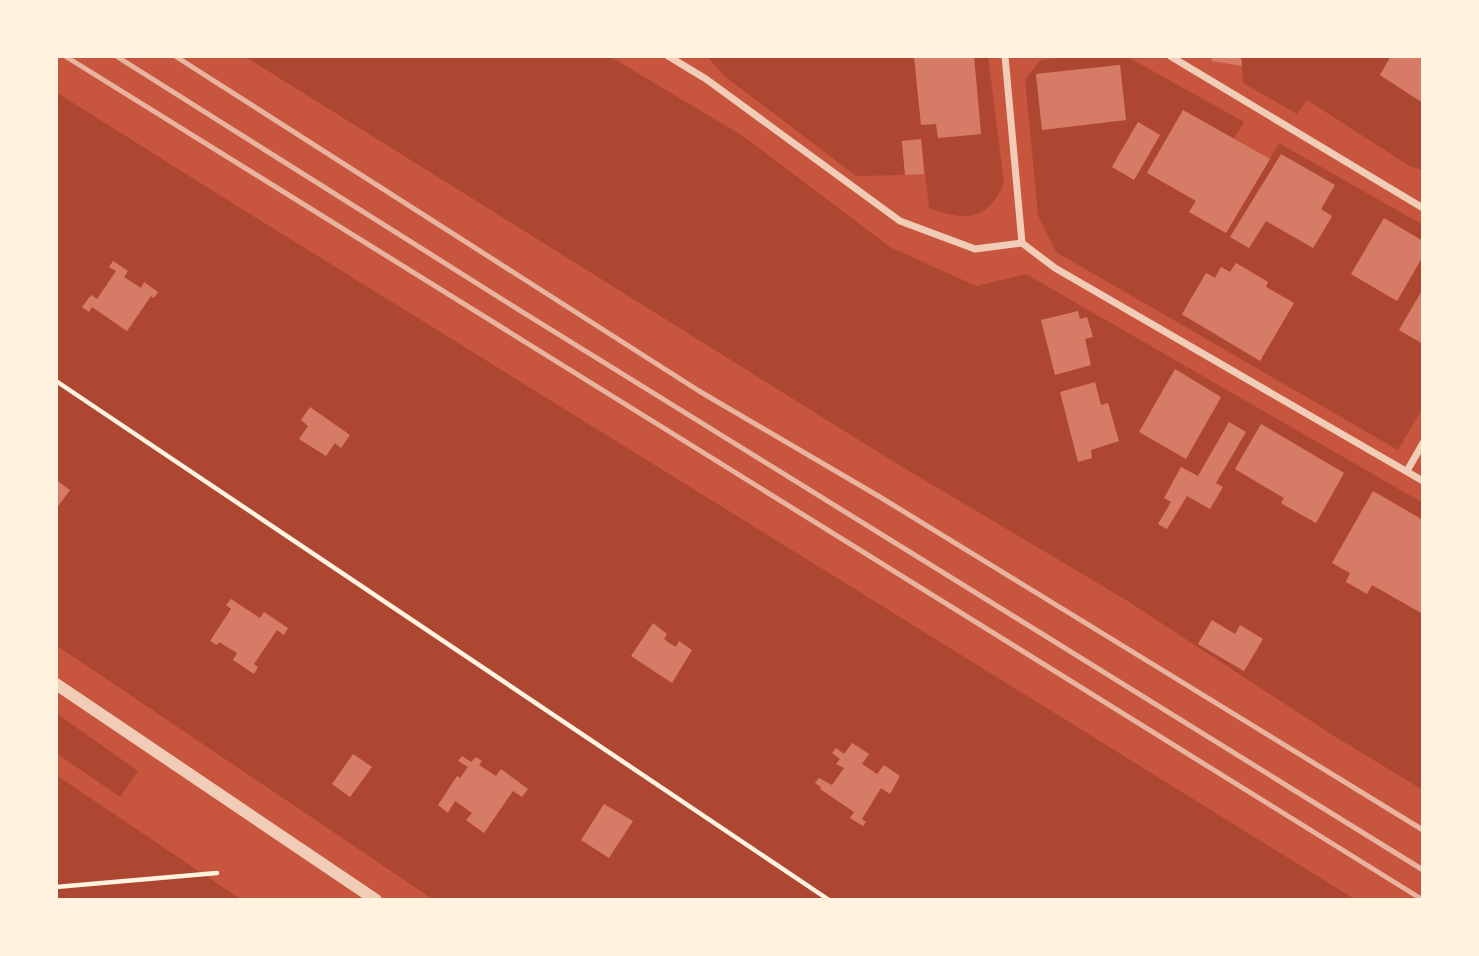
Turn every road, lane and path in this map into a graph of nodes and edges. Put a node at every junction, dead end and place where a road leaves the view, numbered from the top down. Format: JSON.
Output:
{"nodes":[{"id":1,"x":668,"y":56,"type":"edge"},
{"id":2,"x":1005,"y":56,"type":"edge"},
{"id":3,"x":1170,"y":56,"type":"edge"},
{"id":4,"x":1423,"y":208,"type":"edge"},
{"id":5,"x":1022,"y":243,"type":"junction"},
{"id":6,"x":56,"y":381,"type":"edge"},
{"id":7,"x":1423,"y":443,"type":"edge"},
{"id":8,"x":1407,"y":471,"type":"junction"},
{"id":9,"x":1423,"y":481,"type":"edge"},
{"id":10,"x":56,"y":684,"type":"edge"},
{"id":11,"x":216,"y":873,"type":"dead end"},
{"id":12,"x":56,"y":887,"type":"edge"},
{"id":13,"x":376,"y":900,"type":"edge"},
{"id":14,"x":830,"y":900,"type":"edge"}],
"edges":[{"from":1,"to":5,"type":"street"},
{"from":2,"to":5,"type":"street"},
{"from":3,"to":4,"type":"street"},
{"from":5,"to":8,"type":"street"},
{"from":6,"to":14,"type":"path"},
{"from":7,"to":8,"type":"street"},
{"from":8,"to":9,"type":"street"},
{"from":10,"to":13,"type":"street"},
{"from":11,"to":12,"type":"path"}]}
